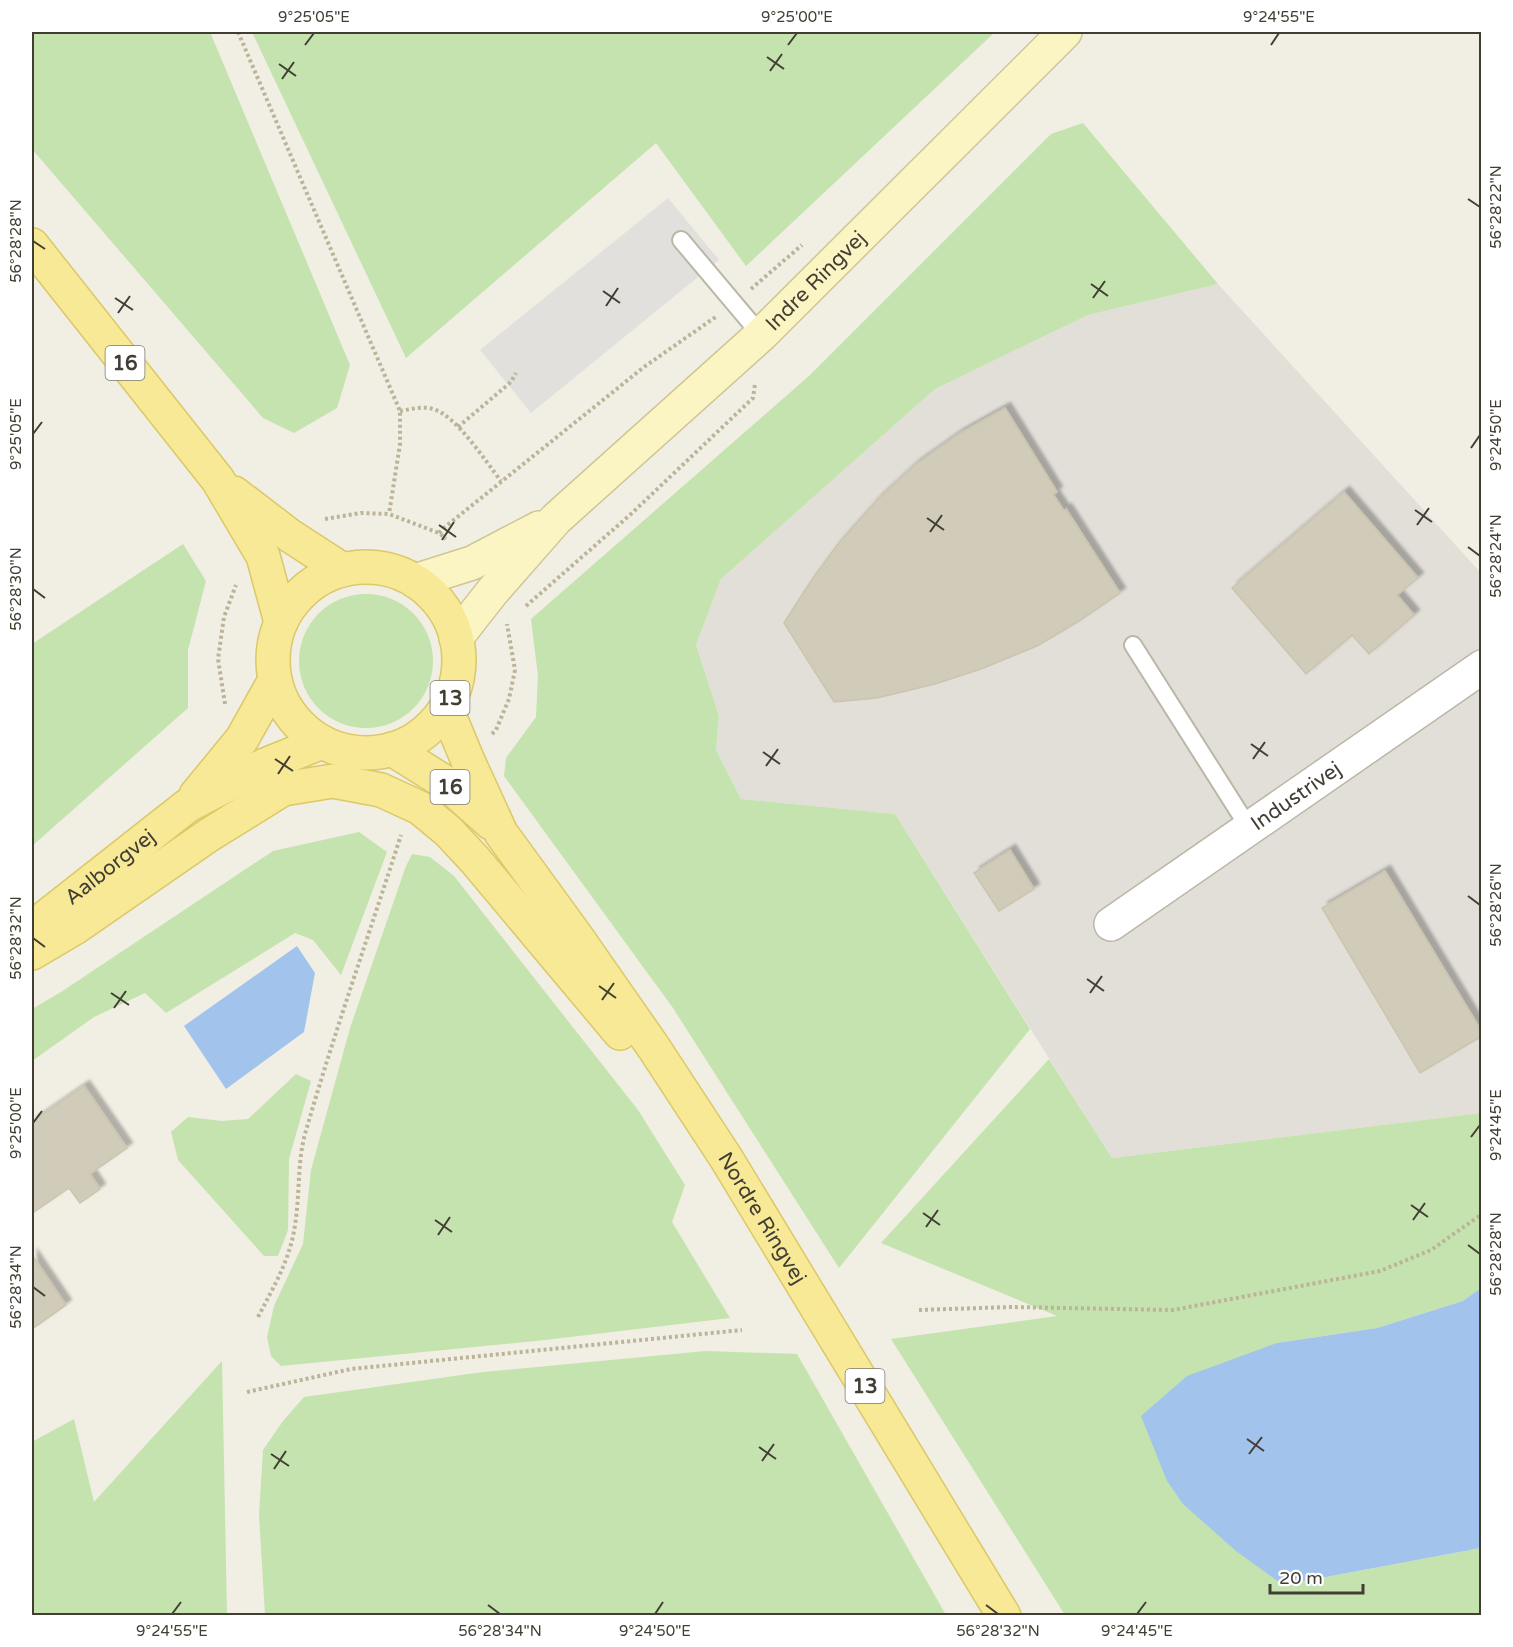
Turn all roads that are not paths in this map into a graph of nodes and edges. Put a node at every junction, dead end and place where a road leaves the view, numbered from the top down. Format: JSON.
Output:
{"nodes":[{"id":1,"x":1065,"y":32,"type":"edge"},
{"id":2,"x":681,"y":240,"type":"dead end"},
{"id":3,"x":32,"y":245,"type":"edge"},
{"id":4,"x":761,"y":335,"type":"junction"},
{"id":5,"x":218,"y":480,"type":"junction"},
{"id":6,"x":556,"y":519,"type":"junction"},
{"id":7,"x":343,"y":570,"type":"junction"},
{"id":8,"x":415,"y":581,"type":"junction"},
{"id":9,"x":281,"y":622,"type":"junction"},
{"id":10,"x":456,"y":638,"type":"junction"},
{"id":11,"x":1133,"y":645,"type":"dead end"},
{"id":12,"x":1482,"y":667,"type":"edge"},
{"id":13,"x":275,"y":680,"type":"junction"},
{"id":14,"x":446,"y":708,"type":"junction"},
{"id":15,"x":322,"y":742,"type":"junction"},
{"id":16,"x":392,"y":749,"type":"junction"},
{"id":17,"x":187,"y":806,"type":"junction"},
{"id":18,"x":1250,"y":828,"type":"junction"},
{"id":19,"x":501,"y":832,"type":"junction"},
{"id":20,"x":1111,"y":924,"type":"dead end"},
{"id":21,"x":32,"y":928,"type":"edge"},
{"id":22,"x":32,"y":953,"type":"edge"},
{"id":23,"x":726,"y":1158,"type":"junction"},
{"id":24,"x":1004,"y":1616,"type":"edge"}],
"edges":[{"from":1,"to":4,"type":"street","name":"Indre Ringvej"},
{"from":2,"to":4,"type":"lane"},
{"from":3,"to":5,"type":"main road","number":"16"},
{"from":4,"to":6,"type":"street","name":"Indre Ringvej"},
{"from":5,"to":7,"type":"main road","number":"16"},
{"from":5,"to":9,"type":"main road","number":"16"},
{"from":6,"to":8,"type":"street","name":"Indre Ringvej"},
{"from":6,"to":10,"type":"street","name":"Indre Ringvej"},
{"from":7,"to":8,"type":"main road","number":"13"},
{"from":7,"to":9,"type":"main road","number":"13"},
{"from":8,"to":10,"type":"main road","number":"13"},
{"from":9,"to":13,"type":"main road","number":"13"},
{"from":10,"to":14,"type":"main road","number":"13"},
{"from":11,"to":18,"type":"lane"},
{"from":12,"to":18,"type":"street","name":"Industrivej"},
{"from":13,"to":15,"type":"main road","number":"13"},
{"from":13,"to":17,"type":"main road","name":"Aalborgvej"},
{"from":14,"to":16,"type":"main road","number":"13"},
{"from":14,"to":19,"type":"main road","name":"Nordre Ringvej","number":"13"},
{"from":15,"to":16,"type":"main road","number":"13"},
{"from":15,"to":17,"type":"main road","name":"Aalborgvej"},
{"from":16,"to":19,"type":"main road","name":"Nordre Ringvej","number":"16"},
{"from":17,"to":21,"type":"main road","name":"Aalborgvej"},
{"from":18,"to":20,"type":"street","name":"Industrivej"},
{"from":19,"to":23,"type":"main road","name":"Nordre Ringvej","number":"13"},
{"from":22,"to":23,"type":"main road","number":"13"},
{"from":23,"to":24,"type":"main road","name":"Nordre Ringvej","number":"13"}]}
